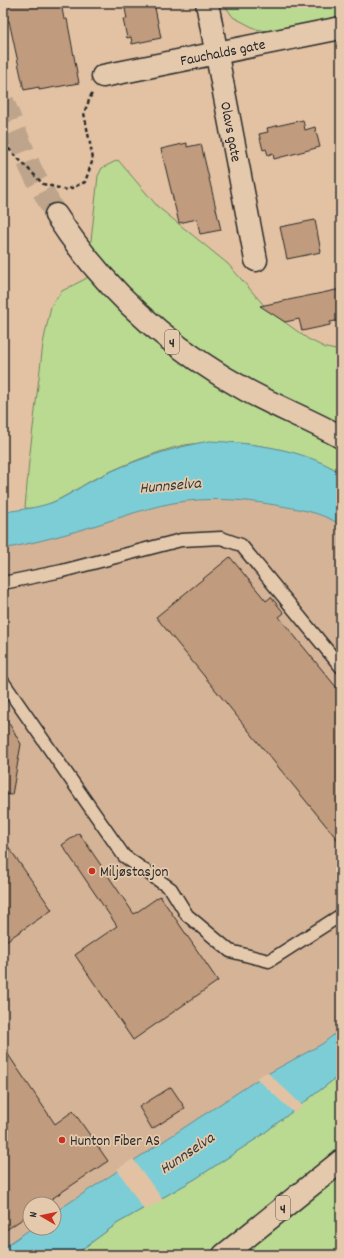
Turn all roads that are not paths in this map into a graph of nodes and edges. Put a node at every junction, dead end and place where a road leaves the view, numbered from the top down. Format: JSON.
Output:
{"nodes":[{"id":1,"x":207,"y":3,"type":"edge"},
{"id":2,"x":341,"y":28,"type":"edge"},
{"id":3,"x":217,"y":53,"type":"junction"},
{"id":4,"x":103,"y":76,"type":"road end"},
{"id":5,"x":56,"y":215,"type":"tunnel mouth"},
{"id":6,"x":256,"y":260,"type":"dead end"},
{"id":7,"x":341,"y":437,"type":"edge"},
{"id":8,"x":3,"y":583,"type":"edge"},
{"id":9,"x":341,"y":667,"type":"edge"},
{"id":10,"x":3,"y":682,"type":"edge"},
{"id":11,"x":341,"y":915,"type":"edge"},
{"id":12,"x":341,"y":1161,"type":"edge"},
{"id":13,"x":224,"y":1255,"type":"edge"}],
"edges":[{"from":1,"to":3,"type":"main road","name":"Olavs gate"},
{"from":2,"to":3,"type":"main road","name":"Fauchalds gate"},
{"from":3,"to":4,"type":"main road","name":"Fauchalds gate"},
{"from":3,"to":6,"type":"main road","name":"Olavs gate"},
{"from":5,"to":7,"type":"main road","number":"4"},
{"from":8,"to":9,"type":"lane"},
{"from":10,"to":11,"type":"lane"},
{"from":12,"to":13,"type":"main road","number":"4"}]}
